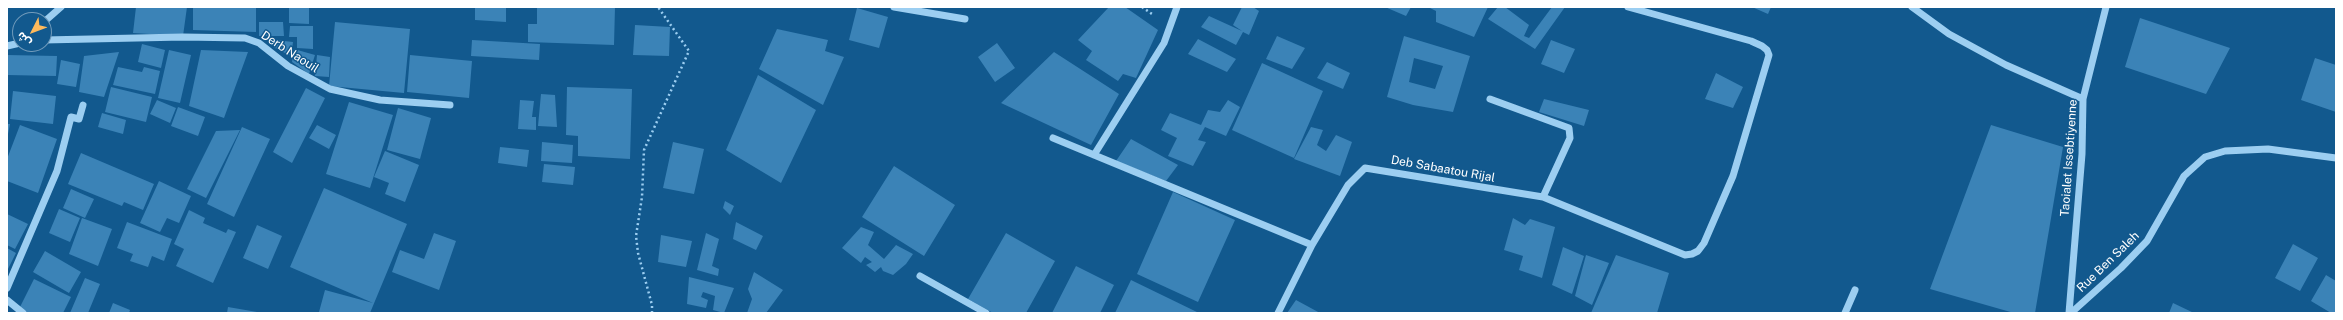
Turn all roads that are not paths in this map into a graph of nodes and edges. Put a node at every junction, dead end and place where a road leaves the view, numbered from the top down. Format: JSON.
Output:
{"nodes":[{"id":1,"x":61,"y":7,"type":"edge"},
{"id":2,"x":894,"y":7,"type":"edge"},
{"id":3,"x":1177,"y":7,"type":"edge"},
{"id":4,"x":1628,"y":7,"type":"edge"},
{"id":5,"x":1912,"y":7,"type":"edge"},
{"id":6,"x":2106,"y":7,"type":"edge"},
{"id":7,"x":52,"y":15,"type":"edge"},
{"id":8,"x":965,"y":19,"type":"dead end"},
{"id":9,"x":52,"y":40,"type":"edge"},
{"id":10,"x":1490,"y":99,"type":"dead end"},
{"id":11,"x":2084,"y":99,"type":"junction"},
{"id":12,"x":83,"y":105,"type":"dead end"},
{"id":13,"x":450,"y":105,"type":"dead end"},
{"id":14,"x":1053,"y":138,"type":"dead end"},
{"id":15,"x":1094,"y":155,"type":"junction"},
{"id":16,"x":2336,"y":158,"type":"edge"},
{"id":17,"x":1543,"y":197,"type":"junction"},
{"id":18,"x":1312,"y":245,"type":"junction"},
{"id":19,"x":920,"y":276,"type":"dead end"},
{"id":20,"x":7,"y":288,"type":"edge"},
{"id":21,"x":1855,"y":290,"type":"dead end"},
{"id":22,"x":7,"y":300,"type":"edge"},
{"id":23,"x":23,"y":313,"type":"edge"},
{"id":24,"x":986,"y":313,"type":"edge"},
{"id":25,"x":1278,"y":313,"type":"edge"},
{"id":26,"x":1845,"y":313,"type":"edge"},
{"id":27,"x":2070,"y":313,"type":"edge"}],
"edges":[{"from":1,"to":7,"type":"street"},
{"from":2,"to":8,"type":"street"},
{"from":3,"to":15,"type":"street"},
{"from":4,"to":17,"type":"street","name":"Deb Sabaatou Rijal"},
{"from":5,"to":11,"type":"street"},
{"from":6,"to":11,"type":"street","name":"Taoialet Issebtiyenne"},
{"from":9,"to":13,"type":"street","name":"Derb Naouil"},
{"from":10,"to":17,"type":"street"},
{"from":11,"to":27,"type":"street","name":"Taoialet Issebtiyenne"},
{"from":12,"to":20,"type":"street"},
{"from":14,"to":15,"type":"street"},
{"from":15,"to":18,"type":"street"},
{"from":16,"to":27,"type":"street","name":"Rue Ben Saleh"},
{"from":17,"to":18,"type":"street","name":"Deb Sabaatou Rijal"},
{"from":18,"to":25,"type":"street","name":"Deb Sabaatou Rijal"},
{"from":19,"to":24,"type":"street"},
{"from":21,"to":26,"type":"street"},
{"from":22,"to":23,"type":"street"}]}
